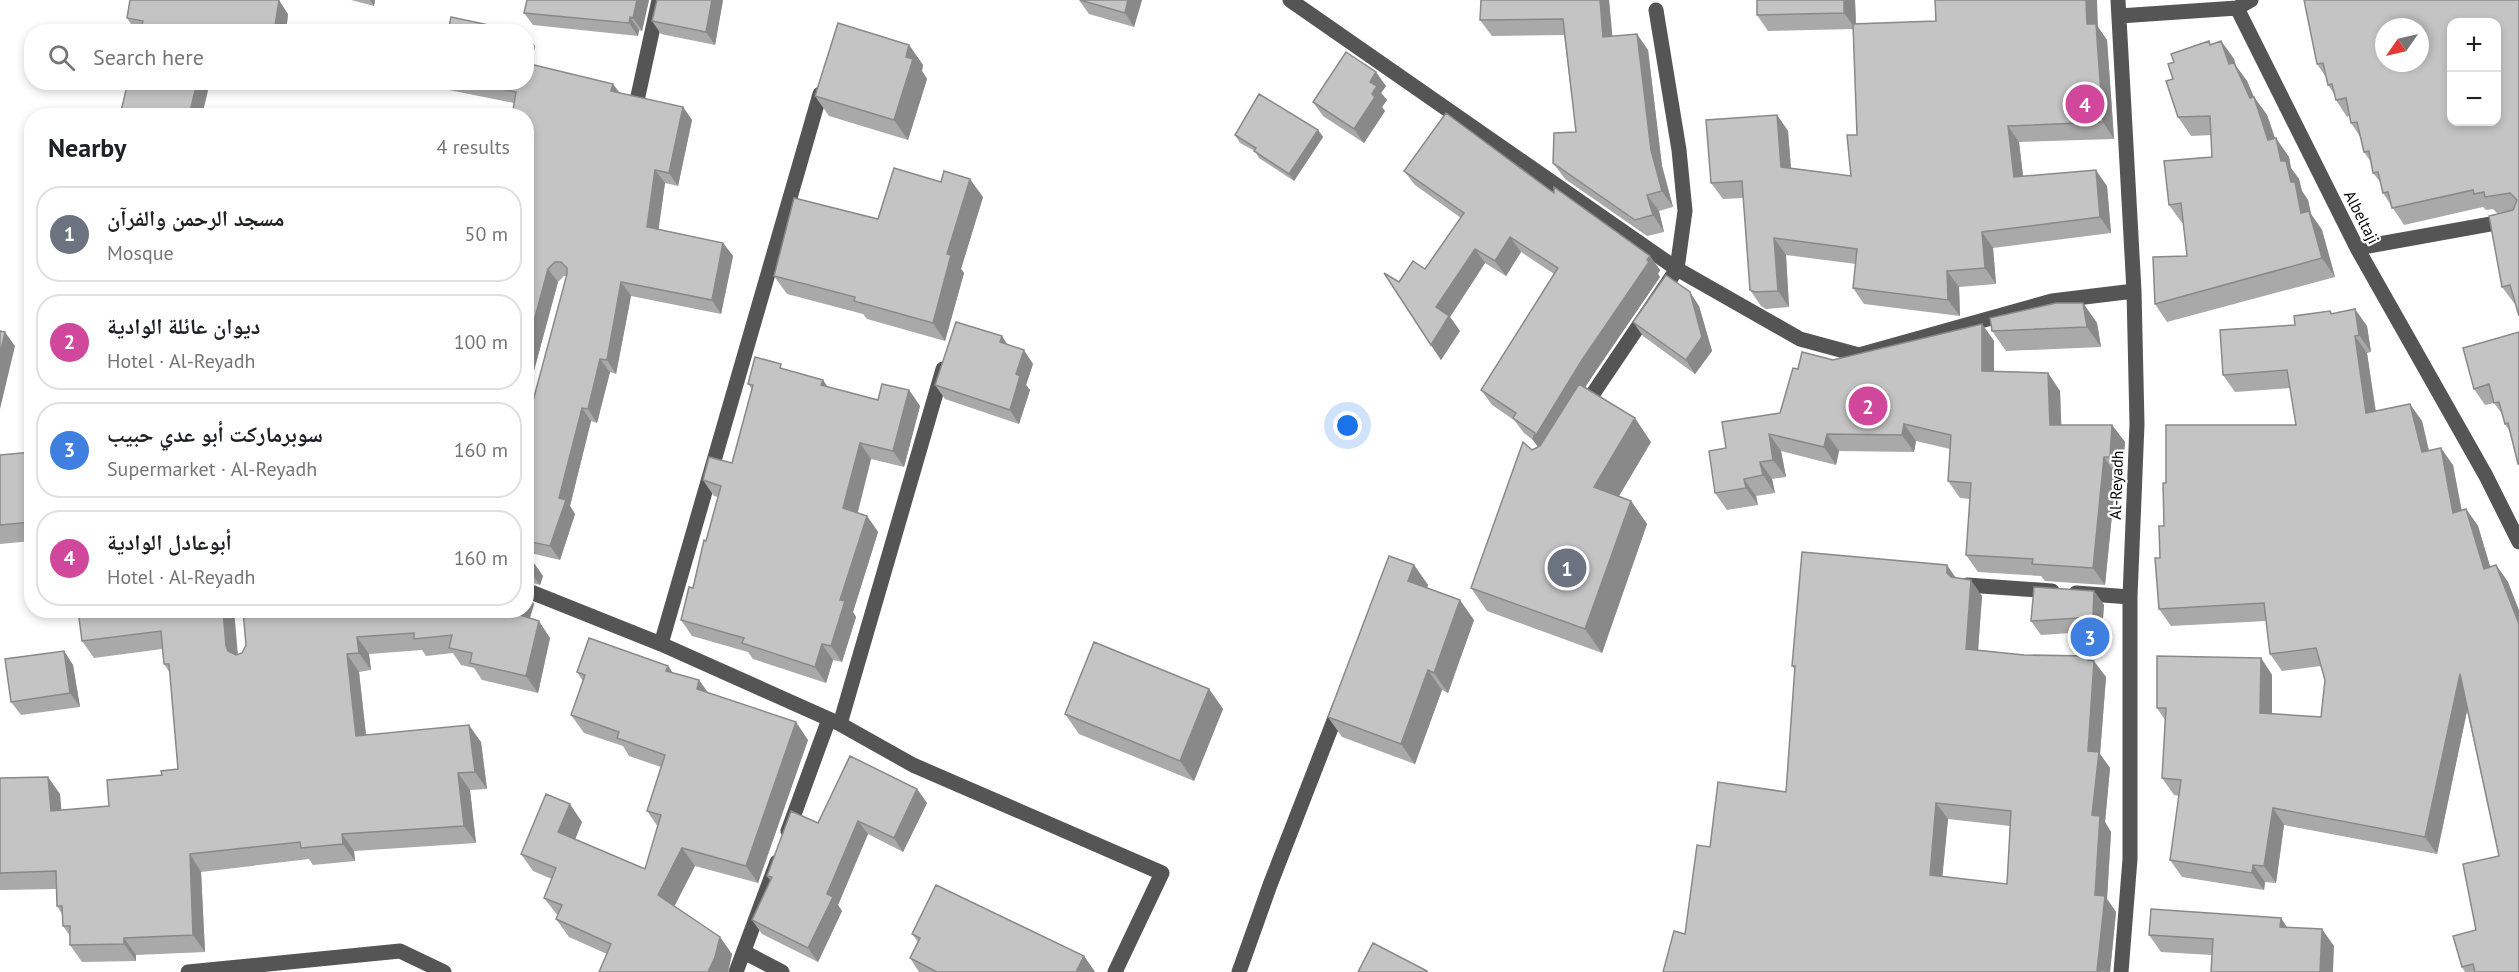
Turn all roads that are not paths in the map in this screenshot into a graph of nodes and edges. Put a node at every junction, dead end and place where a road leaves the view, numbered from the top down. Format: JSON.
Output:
{"nodes":[{"id":1,"x":659,"y":0,"type":"edge"},
{"id":2,"x":1290,"y":0,"type":"edge"},
{"id":3,"x":2118,"y":0,"type":"edge"},
{"id":4,"x":2251,"y":0,"type":"edge"},
{"id":5,"x":2237,"y":8,"type":"junction"},
{"id":6,"x":1656,"y":10,"type":"dead end"},
{"id":7,"x":2119,"y":16,"type":"junction"},
{"id":8,"x":820,"y":94,"type":"edge"},
{"id":9,"x":638,"y":96,"type":"edge"},
{"id":10,"x":2519,"y":219,"type":"edge"},
{"id":11,"x":2357,"y":248,"type":"junction"},
{"id":12,"x":1677,"y":269,"type":"junction"},
{"id":13,"x":2134,"y":291,"type":"junction"},
{"id":14,"x":948,"y":351,"type":"edge"},
{"id":15,"x":1572,"y":427,"type":"edge"},
{"id":16,"x":2519,"y":542,"type":"edge"},
{"id":17,"x":1967,"y":585,"type":"edge"},
{"id":18,"x":534,"y":593,"type":"edge"},
{"id":19,"x":2130,"y":597,"type":"junction"},
{"id":20,"x":661,"y":644,"type":"junction"},
{"id":21,"x":1346,"y":690,"type":"edge"},
{"id":22,"x":835,"y":722,"type":"junction"},
{"id":23,"x":744,"y":952,"type":"junction"},
{"id":24,"x":188,"y":972,"type":"edge"},
{"id":25,"x":444,"y":972,"type":"edge"},
{"id":26,"x":736,"y":972,"type":"edge"},
{"id":27,"x":782,"y":972,"type":"edge"},
{"id":28,"x":1115,"y":972,"type":"edge"},
{"id":29,"x":1239,"y":972,"type":"edge"},
{"id":30,"x":2121,"y":972,"type":"edge"}],
"edges":[{"from":1,"to":9,"type":"street"},
{"from":2,"to":12,"type":"street"},
{"from":3,"to":7,"type":"street","name":"Al-Reyadh"},
{"from":4,"to":5,"type":"street"},
{"from":5,"to":7,"type":"street"},
{"from":5,"to":11,"type":"street","name":"Albeltaji"},
{"from":6,"to":12,"type":"street"},
{"from":7,"to":13,"type":"street","name":"Al-Reyadh"},
{"from":8,"to":20,"type":"street"},
{"from":10,"to":11,"type":"street"},
{"from":11,"to":16,"type":"street","name":"Albeltaji"},
{"from":12,"to":13,"type":"street"},
{"from":12,"to":15,"type":"street"},
{"from":13,"to":19,"type":"street","name":"Al-Reyadh"},
{"from":14,"to":22,"type":"street"},
{"from":17,"to":19,"type":"street"},
{"from":18,"to":20,"type":"street"},
{"from":19,"to":30,"type":"street","name":"Al-Reyadh"},
{"from":20,"to":22,"type":"street"},
{"from":21,"to":29,"type":"street"},
{"from":22,"to":23,"type":"street"},
{"from":22,"to":28,"type":"street"},
{"from":23,"to":26,"type":"street"},
{"from":23,"to":27,"type":"street"},
{"from":24,"to":25,"type":"street"}]}
